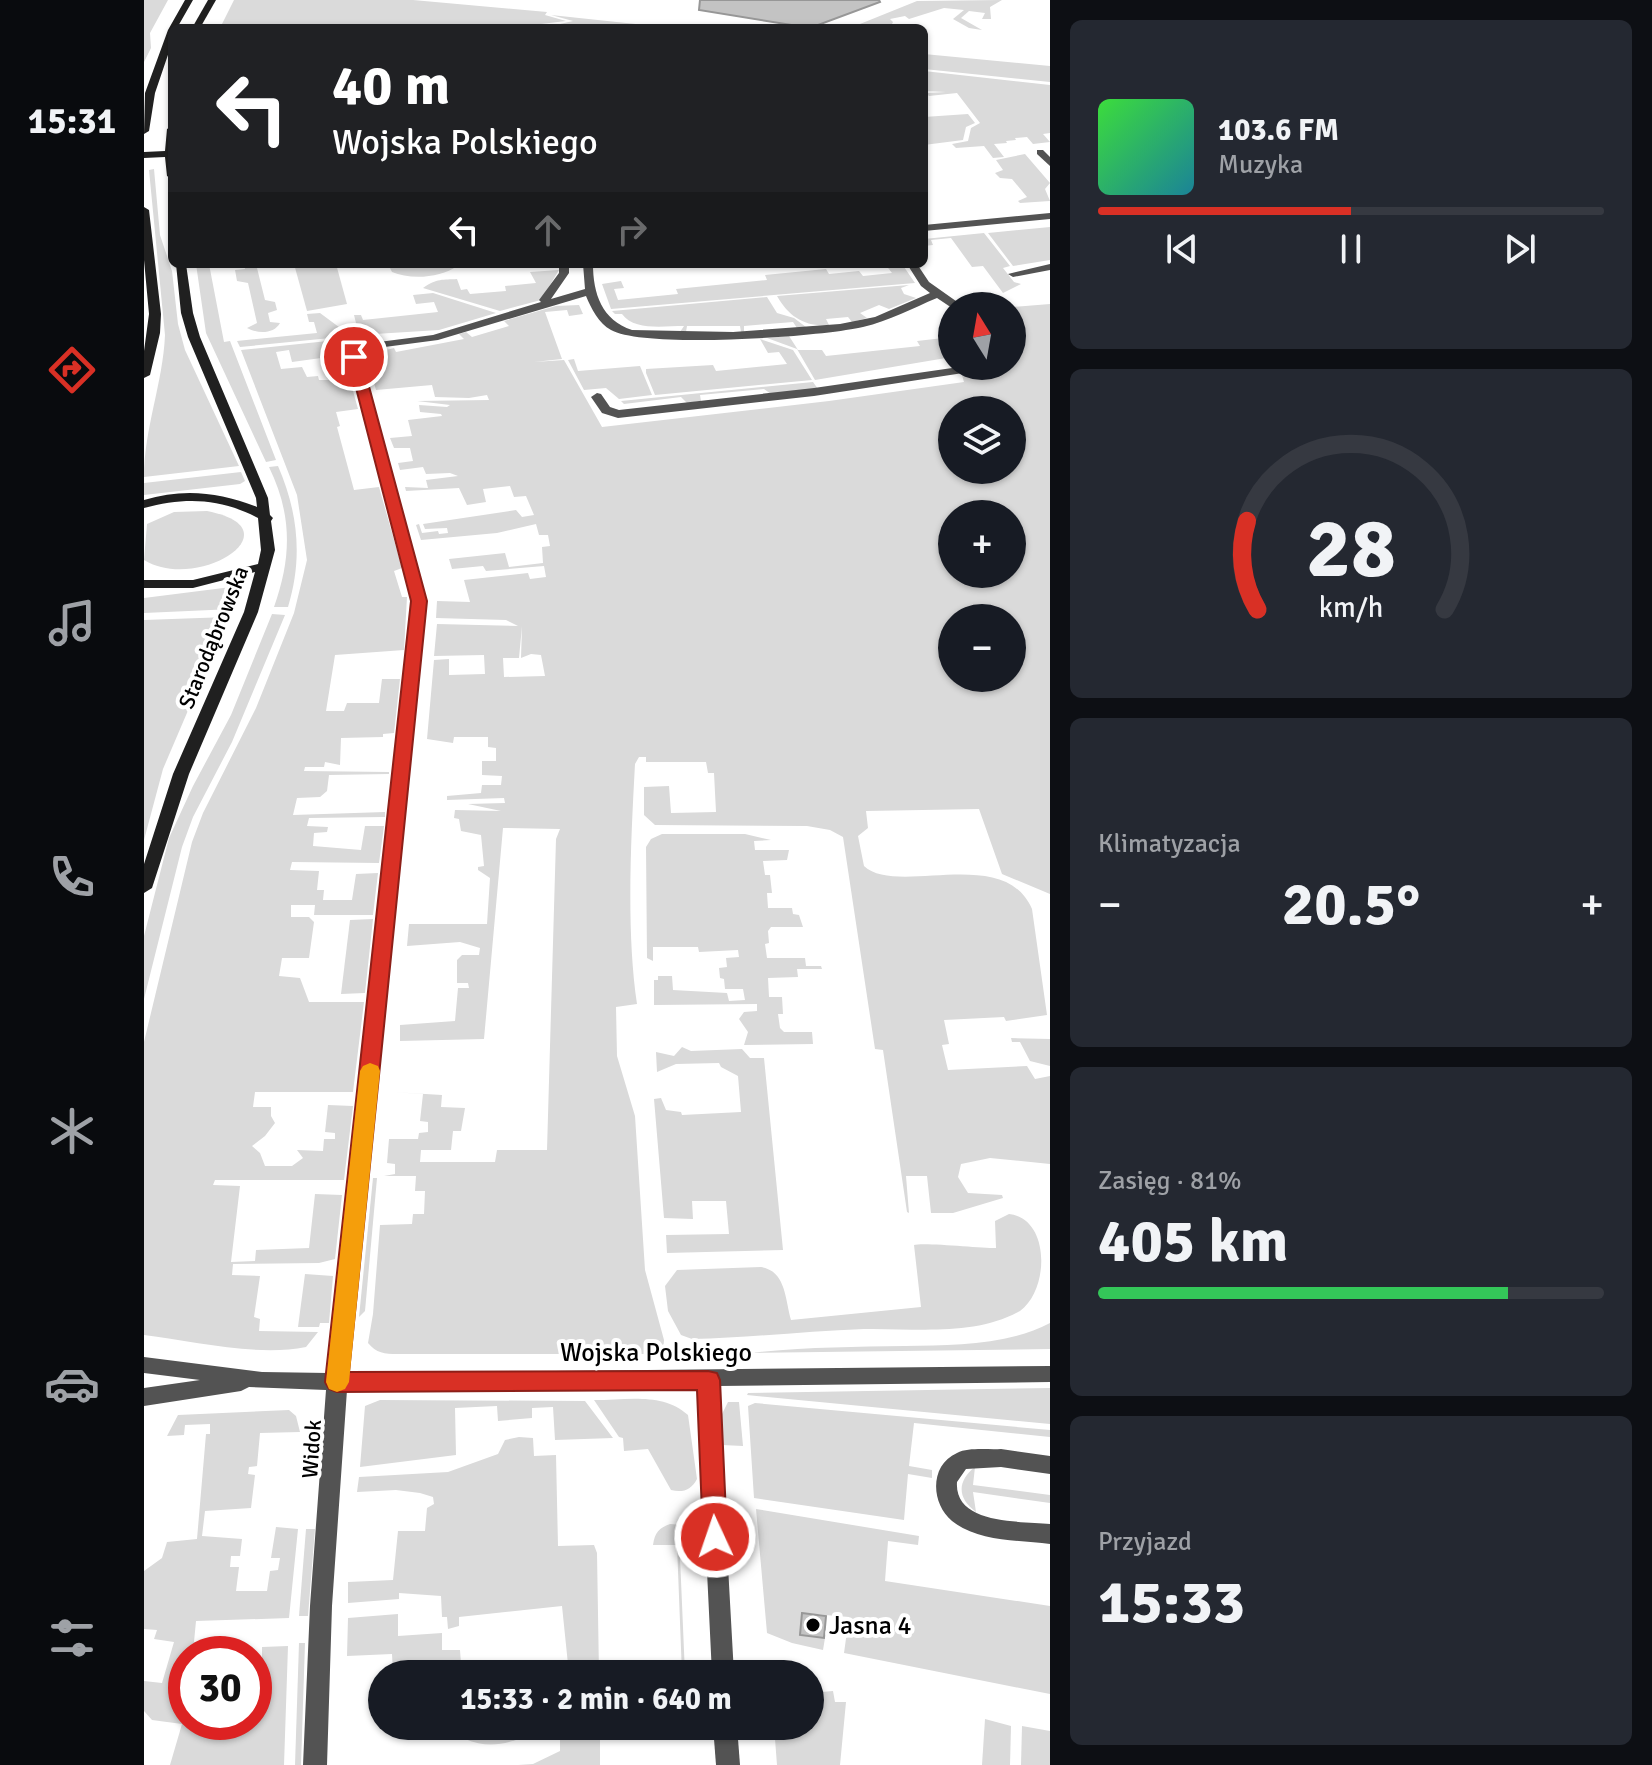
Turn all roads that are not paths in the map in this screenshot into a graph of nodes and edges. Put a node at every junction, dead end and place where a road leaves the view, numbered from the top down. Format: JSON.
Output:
{"nodes":[{"id":1,"x":189,"y":0,"type":"edge"},
{"id":2,"x":212,"y":0,"type":"edge"},
{"id":3,"x":175,"y":24,"type":"edge"},
{"id":4,"x":198,"y":24,"type":"edge"},
{"id":5,"x":168,"y":41,"type":"edge"},
{"id":6,"x":144,"y":131,"type":"edge"},
{"id":7,"x":144,"y":146,"type":"edge"},
{"id":8,"x":168,"y":149,"type":"edge"},
{"id":9,"x":168,"y":150,"type":"edge"},
{"id":10,"x":1040,"y":152,"type":"dead end"},
{"id":11,"x":144,"y":155,"type":"edge"},
{"id":12,"x":1050,"y":163,"type":"edge"},
{"id":13,"x":144,"y":210,"type":"edge"},
{"id":14,"x":1050,"y":216,"type":"edge"},
{"id":15,"x":928,"y":228,"type":"edge"},
{"id":16,"x":1050,"y":267,"type":"edge"},
{"id":17,"x":181,"y":268,"type":"edge"},
{"id":18,"x":564,"y":268,"type":"edge"},
{"id":19,"x":588,"y":268,"type":"edge"},
{"id":20,"x":915,"y":268,"type":"edge"},
{"id":21,"x":1013,"y":274,"type":"dead end"},
{"id":22,"x":587,"y":292,"type":"junction"},
{"id":23,"x":938,"y":292,"type":"edge"},
{"id":24,"x":938,"y":293,"type":"edge"},
{"id":25,"x":549,"y":303,"type":"junction"},
{"id":26,"x":938,"y":374,"type":"edge"},
{"id":27,"x":144,"y":375,"type":"edge"},
{"id":28,"x":597,"y":397,"type":"dead end"},
{"id":29,"x":144,"y":504,"type":"edge"},
{"id":30,"x":267,"y":518,"type":"junction"},
{"id":31,"x":265,"y":566,"type":"junction"},
{"id":32,"x":144,"y":584,"type":"edge"},
{"id":33,"x":144,"y":888,"type":"edge"},
{"id":34,"x":144,"y":1365,"type":"edge"},
{"id":35,"x":1050,"y":1374,"type":"edge"},
{"id":36,"x":262,"y":1380,"type":"junction"},
{"id":37,"x":708,"y":1380,"type":"junction"},
{"id":38,"x":337,"y":1382,"type":"junction"},
{"id":39,"x":144,"y":1397,"type":"edge"},
{"id":40,"x":1050,"y":1465,"type":"edge"},
{"id":41,"x":1050,"y":1534,"type":"edge"},
{"id":42,"x":722,"y":1660,"type":"edge"},
{"id":43,"x":726,"y":1740,"type":"edge"},
{"id":44,"x":315,"y":1765,"type":"edge"},
{"id":45,"x":728,"y":1765,"type":"edge"}],
"edges":[{"from":1,"to":3,"type":"street"},
{"from":2,"to":4,"type":"street"},
{"from":5,"to":6,"type":"street"},
{"from":7,"to":8,"type":"street"},
{"from":9,"to":11,"type":"street"},
{"from":10,"to":12,"type":"street"},
{"from":13,"to":27,"type":"street"},
{"from":14,"to":15,"type":"street"},
{"from":16,"to":21,"type":"street"},
{"from":17,"to":30,"type":"street","name":"Starodąbrowska"},
{"from":18,"to":25,"type":"street"},
{"from":19,"to":22,"type":"street"},
{"from":20,"to":23,"type":"street"},
{"from":22,"to":24,"type":"street"},
{"from":22,"to":25,"type":"street"},
{"from":25,"to":38,"type":"street","name":"Widok"},
{"from":26,"to":28,"type":"street"},
{"from":29,"to":30,"type":"street"},
{"from":30,"to":31,"type":"street","name":"Starodąbrowska"},
{"from":31,"to":32,"type":"street"},
{"from":31,"to":33,"type":"street","name":"Starodąbrowska"},
{"from":34,"to":36,"type":"street","name":"Wojska Polskiego"},
{"from":35,"to":37,"type":"street","name":"Wojska Polskiego"},
{"from":36,"to":38,"type":"street","name":"Wojska Polskiego"},
{"from":36,"to":39,"type":"street","name":"Wojska Polskiego"},
{"from":37,"to":38,"type":"street","name":"Wojska Polskiego"},
{"from":37,"to":42,"type":"street"},
{"from":38,"to":44,"type":"street","name":"Widok"},
{"from":40,"to":41,"type":"street"},
{"from":43,"to":45,"type":"street"}]}
